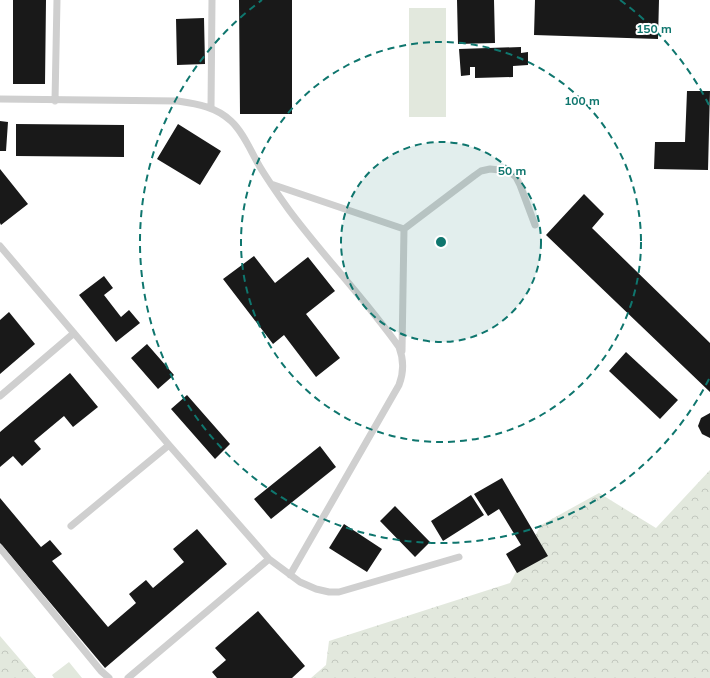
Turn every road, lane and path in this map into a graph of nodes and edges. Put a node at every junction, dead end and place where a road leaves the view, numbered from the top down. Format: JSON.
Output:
{"nodes":[{"id":1,"x":57,"y":0,"type":"edge"},
{"id":2,"x":212,"y":0,"type":"edge"},
{"id":3,"x":0,"y":99,"type":"edge"},
{"id":4,"x":55,"y":101,"type":"junction"},
{"id":5,"x":211,"y":108,"type":"junction"},
{"id":6,"x":271,"y":184,"type":"junction"},
{"id":7,"x":535,"y":225,"type":"dead end"},
{"id":8,"x":404,"y":229,"type":"junction"},
{"id":9,"x":1,"y":248,"type":"edge"},
{"id":10,"x":74,"y":333,"type":"junction"},
{"id":11,"x":402,"y":354,"type":"junction"},
{"id":12,"x":0,"y":396,"type":"edge"},
{"id":13,"x":169,"y":444,"type":"junction"},
{"id":14,"x":72,"y":526,"type":"dead end"},
{"id":15,"x":0,"y":548,"type":"edge"},
{"id":16,"x":459,"y":557,"type":"dead end"},
{"id":17,"x":269,"y":559,"type":"junction"},
{"id":18,"x":290,"y":574,"type":"junction"},
{"id":19,"x":109,"y":678,"type":"edge"},
{"id":20,"x":128,"y":678,"type":"edge"}],
"edges":[{"from":1,"to":4,"type":"lane"},
{"from":2,"to":5,"type":"lane"},
{"from":3,"to":4,"type":"lane"},
{"from":4,"to":5,"type":"lane"},
{"from":5,"to":6,"type":"lane"},
{"from":6,"to":8,"type":"lane"},
{"from":6,"to":11,"type":"lane"},
{"from":7,"to":8,"type":"lane"},
{"from":8,"to":11,"type":"lane"},
{"from":9,"to":10,"type":"lane"},
{"from":10,"to":12,"type":"lane"},
{"from":10,"to":13,"type":"lane"},
{"from":11,"to":18,"type":"lane"},
{"from":13,"to":14,"type":"lane"},
{"from":13,"to":17,"type":"lane"},
{"from":15,"to":19,"type":"lane"},
{"from":16,"to":18,"type":"lane"},
{"from":17,"to":18,"type":"lane"},
{"from":17,"to":20,"type":"lane"}]}
